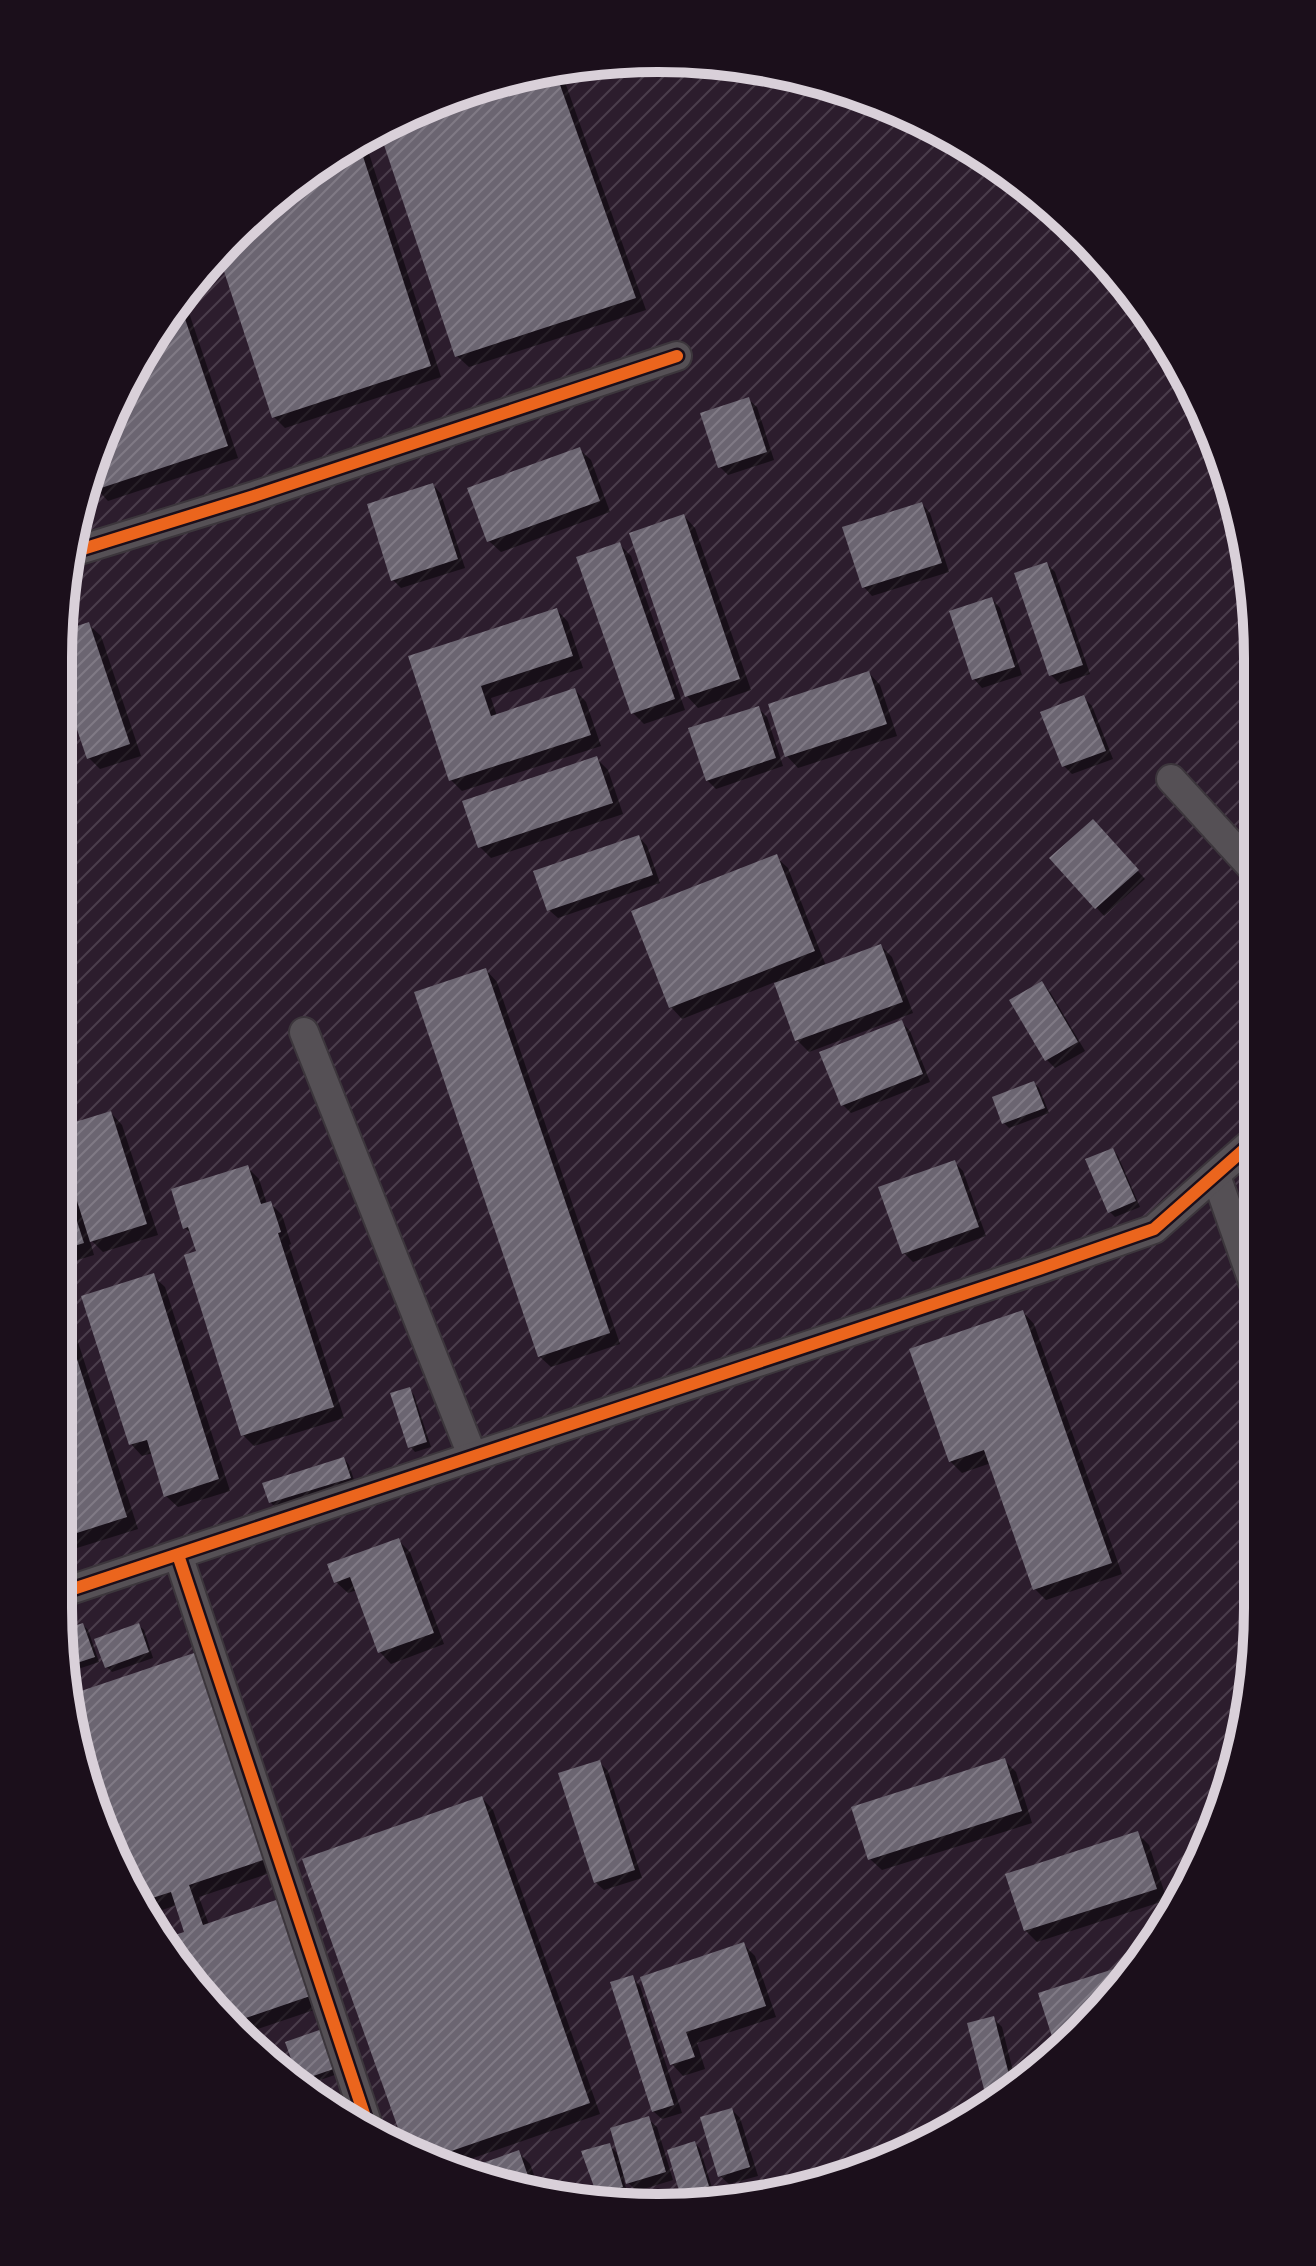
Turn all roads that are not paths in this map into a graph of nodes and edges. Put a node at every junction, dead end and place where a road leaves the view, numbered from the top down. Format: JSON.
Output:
{"nodes":[{"id":1,"x":677,"y":356,"type":"dead end"},
{"id":2,"x":82,"y":549,"type":"edge"},
{"id":3,"x":1171,"y":779,"type":"dead end"},
{"id":4,"x":1244,"y":859,"type":"edge"},
{"id":5,"x":304,"y":1032,"type":"dead end"},
{"id":6,"x":1244,"y":1150,"type":"edge"},
{"id":7,"x":1216,"y":1176,"type":"junction"},
{"id":8,"x":1244,"y":1256,"type":"edge"},
{"id":9,"x":472,"y":1455,"type":"junction"},
{"id":10,"x":178,"y":1555,"type":"junction"},
{"id":11,"x":72,"y":1589,"type":"edge"},
{"id":12,"x":364,"y":2114,"type":"edge"}],
"edges":[{"from":1,"to":2,"type":"street"},
{"from":3,"to":4,"type":"street"},
{"from":5,"to":9,"type":"street"},
{"from":6,"to":7,"type":"street"},
{"from":7,"to":8,"type":"street"},
{"from":7,"to":9,"type":"street"},
{"from":9,"to":10,"type":"street"},
{"from":10,"to":11,"type":"street"},
{"from":10,"to":12,"type":"street"}]}
